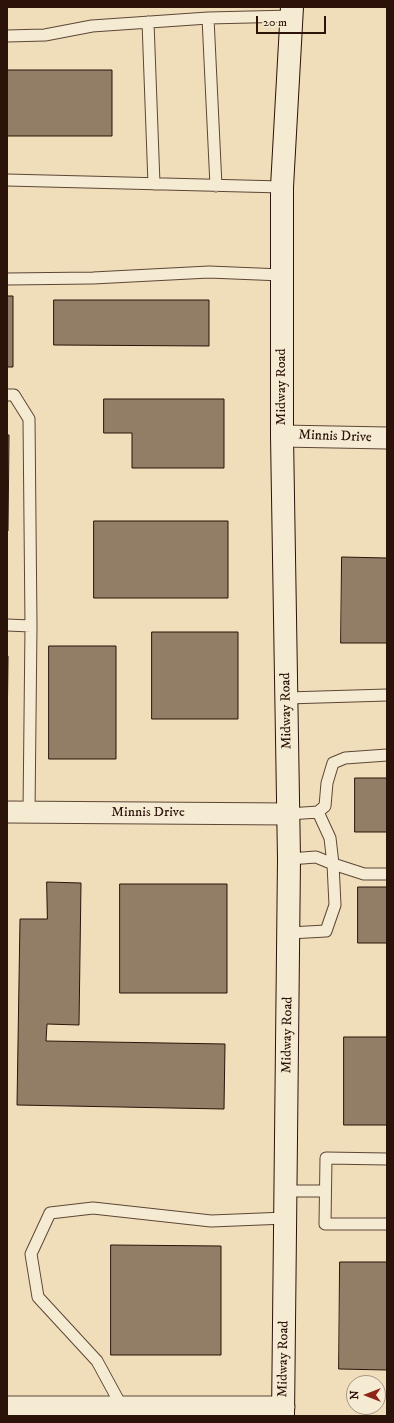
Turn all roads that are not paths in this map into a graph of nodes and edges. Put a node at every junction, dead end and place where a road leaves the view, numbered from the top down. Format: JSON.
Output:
{"nodes":[{"id":1,"x":292,"y":11,"type":"edge"},
{"id":2,"x":208,"y":18,"type":"junction"},
{"id":3,"x":148,"y":22,"type":"junction"},
{"id":4,"x":7,"y":36,"type":"edge"},
{"id":5,"x":7,"y":180,"type":"edge"},
{"id":6,"x":154,"y":184,"type":"junction"},
{"id":7,"x":216,"y":186,"type":"junction"},
{"id":8,"x":282,"y":187,"type":"junction"},
{"id":9,"x":282,"y":275,"type":"junction"},
{"id":10,"x":7,"y":279,"type":"edge"},
{"id":11,"x":7,"y":395,"type":"edge"},
{"id":12,"x":282,"y":436,"type":"junction"},
{"id":13,"x":387,"y":438,"type":"edge"},
{"id":14,"x":7,"y":625,"type":"edge"},
{"id":15,"x":31,"y":626,"type":"junction"},
{"id":16,"x":387,"y":695,"type":"edge"},
{"id":17,"x":287,"y":698,"type":"junction"},
{"id":18,"x":387,"y":755,"type":"edge"},
{"id":19,"x":7,"y":812,"type":"edge"},
{"id":20,"x":29,"y":812,"type":"junction"},
{"id":21,"x":318,"y":812,"type":"junction"},
{"id":22,"x":289,"y":814,"type":"junction"},
{"id":23,"x":289,"y":859,"type":"junction"},
{"id":24,"x":333,"y":864,"type":"junction"},
{"id":25,"x":387,"y":874,"type":"edge"},
{"id":26,"x":289,"y":934,"type":"junction"},
{"id":27,"x":387,"y":1159,"type":"edge"},
{"id":28,"x":286,"y":1190,"type":"junction"},
{"id":29,"x":325,"y":1191,"type":"junction"},
{"id":30,"x":286,"y":1218,"type":"junction"},
{"id":31,"x":387,"y":1224,"type":"edge"},
{"id":32,"x":7,"y":1407,"type":"edge"},
{"id":33,"x":122,"y":1407,"type":"junction"},
{"id":34,"x":283,"y":1411,"type":"edge"}],
"edges":[{"from":1,"to":2,"type":"lane"},
{"from":1,"to":8,"type":"main road","name":"Midway Road"},
{"from":2,"to":3,"type":"lane"},
{"from":2,"to":7,"type":"lane"},
{"from":3,"to":4,"type":"lane"},
{"from":3,"to":6,"type":"lane"},
{"from":5,"to":6,"type":"lane"},
{"from":6,"to":7,"type":"lane"},
{"from":7,"to":8,"type":"lane"},
{"from":8,"to":9,"type":"main road","name":"Midway Road"},
{"from":9,"to":10,"type":"lane"},
{"from":9,"to":12,"type":"main road","name":"Midway Road"},
{"from":11,"to":15,"type":"lane"},
{"from":12,"to":13,"type":"street","name":"Minnis Drive"},
{"from":12,"to":17,"type":"main road","name":"Midway Road"},
{"from":14,"to":15,"type":"lane"},
{"from":15,"to":20,"type":"lane"},
{"from":16,"to":17,"type":"lane"},
{"from":17,"to":22,"type":"main road","name":"Midway Road"},
{"from":18,"to":21,"type":"lane"},
{"from":19,"to":20,"type":"street","name":"Minnis Drive"},
{"from":20,"to":22,"type":"street","name":"Minnis Drive"},
{"from":21,"to":22,"type":"lane"},
{"from":21,"to":24,"type":"lane"},
{"from":22,"to":23,"type":"main road","name":"Midway Road"},
{"from":23,"to":24,"type":"lane"},
{"from":23,"to":26,"type":"main road","name":"Midway Road"},
{"from":24,"to":25,"type":"lane"},
{"from":24,"to":26,"type":"lane"},
{"from":26,"to":28,"type":"main road","name":"Midway Road"},
{"from":27,"to":29,"type":"lane"},
{"from":28,"to":29,"type":"lane"},
{"from":28,"to":30,"type":"main road","name":"Midway Road"},
{"from":29,"to":31,"type":"lane"},
{"from":30,"to":33,"type":"lane"},
{"from":30,"to":34,"type":"main road","name":"Midway Road"},
{"from":32,"to":33,"type":"street"},
{"from":33,"to":34,"type":"street"}]}
